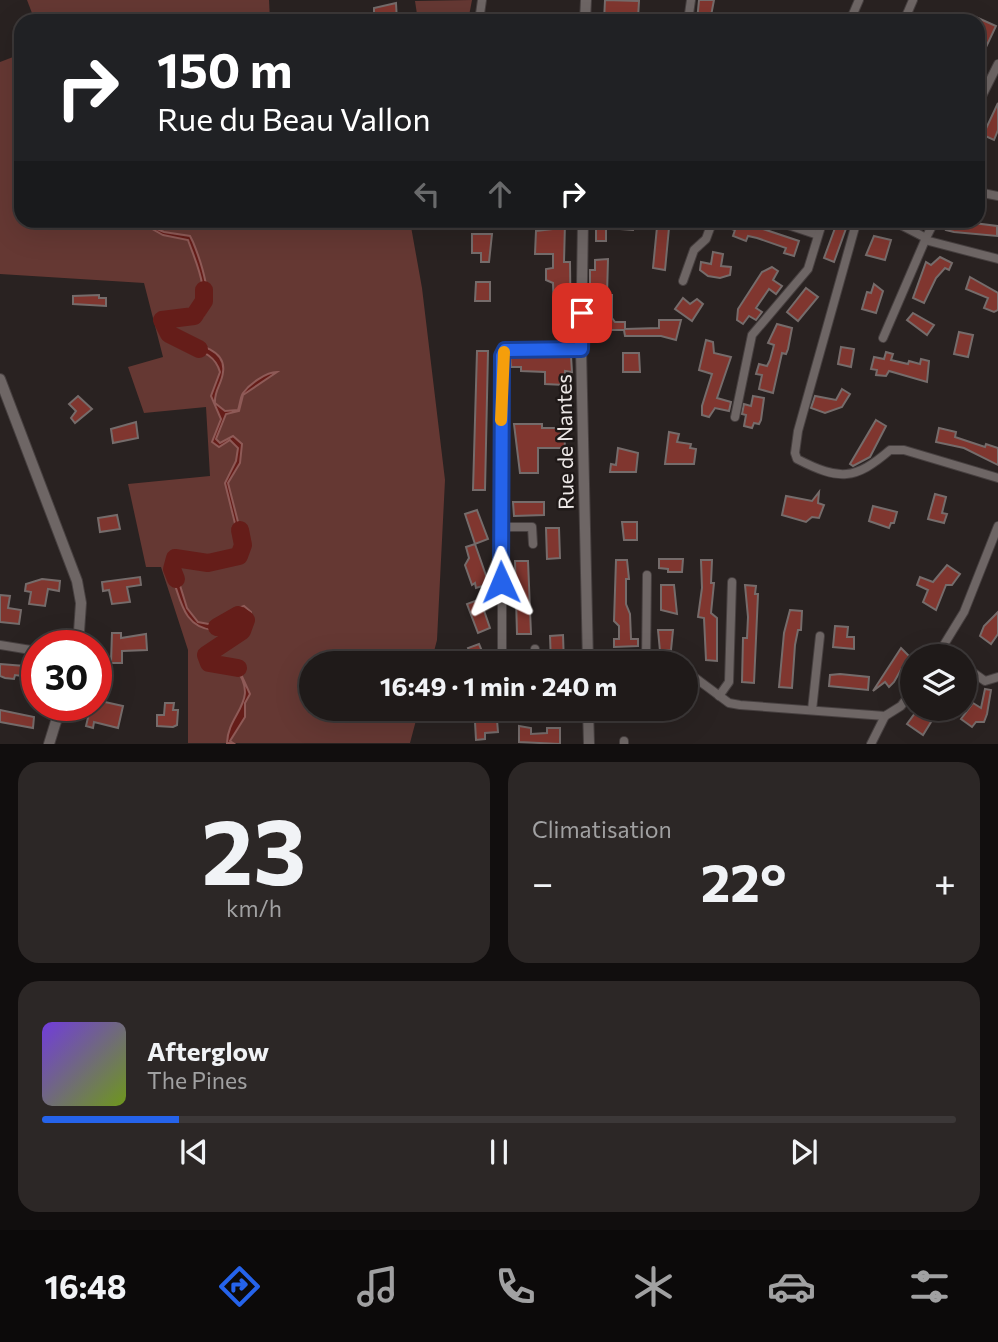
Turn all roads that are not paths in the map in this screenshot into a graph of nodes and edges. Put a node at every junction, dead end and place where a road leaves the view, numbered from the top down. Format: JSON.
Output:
{"nodes":[{"id":1,"x":998,"y":64,"type":"edge"},
{"id":2,"x":985,"y":90,"type":"edge"},
{"id":3,"x":583,"y":228,"type":"edge"},
{"id":4,"x":710,"y":228,"type":"edge"},
{"id":5,"x":797,"y":228,"type":"edge"},
{"id":6,"x":820,"y":228,"type":"edge"},
{"id":7,"x":855,"y":228,"type":"edge"},
{"id":8,"x":905,"y":228,"type":"edge"},
{"id":9,"x":931,"y":228,"type":"edge"},
{"id":10,"x":818,"y":235,"type":"junction"},
{"id":11,"x":925,"y":239,"type":"junction"},
{"id":12,"x":998,"y":259,"type":"edge"},
{"id":13,"x":683,"y":281,"type":"dead end"},
{"id":14,"x":883,"y":338,"type":"dead end"},
{"id":15,"x":581,"y":349,"type":"junction"},
{"id":16,"x":0,"y":379,"type":"edge"},
{"id":17,"x":735,"y":417,"type":"dead end"},
{"id":18,"x":998,"y":478,"type":"edge"},
{"id":19,"x":998,"y":526,"type":"edge"},
{"id":20,"x":500,"y":527,"type":"junction"},
{"id":21,"x":533,"y":544,"type":"dead end"},
{"id":22,"x":647,"y":575,"type":"dead end"},
{"id":23,"x":732,"y":582,"type":"dead end"},
{"id":24,"x":79,"y":630,"type":"edge"},
{"id":25,"x":820,"y":636,"type":"dead end"},
{"id":26,"x":944,"y":644,"type":"edge"},
{"id":27,"x":0,"y":645,"type":"edge"},
{"id":28,"x":21,"y":648,"type":"edge"},
{"id":29,"x":502,"y":651,"type":"edge"},
{"id":30,"x":588,"y":651,"type":"edge"},
{"id":31,"x":646,"y":651,"type":"edge"},
{"id":32,"x":977,"y":675,"type":"edge"},
{"id":33,"x":998,"y":677,"type":"edge"},
{"id":34,"x":698,"y":680,"type":"edge"},
{"id":35,"x":719,"y":696,"type":"junction"},
{"id":36,"x":900,"y":707,"type":"edge"},
{"id":37,"x":812,"y":710,"type":"junction"},
{"id":38,"x":885,"y":716,"type":"junction"},
{"id":39,"x":56,"y":721,"type":"edge"},
{"id":40,"x":588,"y":721,"type":"edge"},
{"id":41,"x":49,"y":744,"type":"edge"},
{"id":42,"x":589,"y":744,"type":"edge"},
{"id":43,"x":871,"y":744,"type":"edge"}],
"edges":[{"from":1,"to":2,"type":"street"},
{"from":3,"to":15,"type":"main road","name":"Rue de Nantes"},
{"from":4,"to":13,"type":"street"},
{"from":5,"to":10,"type":"street"},
{"from":6,"to":10,"type":"street"},
{"from":7,"to":18,"type":"street"},
{"from":8,"to":11,"type":"street"},
{"from":9,"to":11,"type":"street"},
{"from":10,"to":17,"type":"street"},
{"from":11,"to":12,"type":"street"},
{"from":11,"to":14,"type":"street"},
{"from":15,"to":20,"type":"street"},
{"from":15,"to":30,"type":"main road","name":"Rue de Nantes"},
{"from":16,"to":24,"type":"main road"},
{"from":19,"to":26,"type":"street"},
{"from":20,"to":21,"type":"street"},
{"from":20,"to":29,"type":"street"},
{"from":22,"to":31,"type":"street"},
{"from":23,"to":35,"type":"street"},
{"from":25,"to":37,"type":"street"},
{"from":27,"to":28,"type":"street"},
{"from":32,"to":33,"type":"street"},
{"from":34,"to":35,"type":"street"},
{"from":35,"to":37,"type":"street"},
{"from":36,"to":38,"type":"street"},
{"from":37,"to":38,"type":"street"},
{"from":38,"to":43,"type":"street"},
{"from":39,"to":41,"type":"main road"},
{"from":40,"to":42,"type":"main road"}]}
